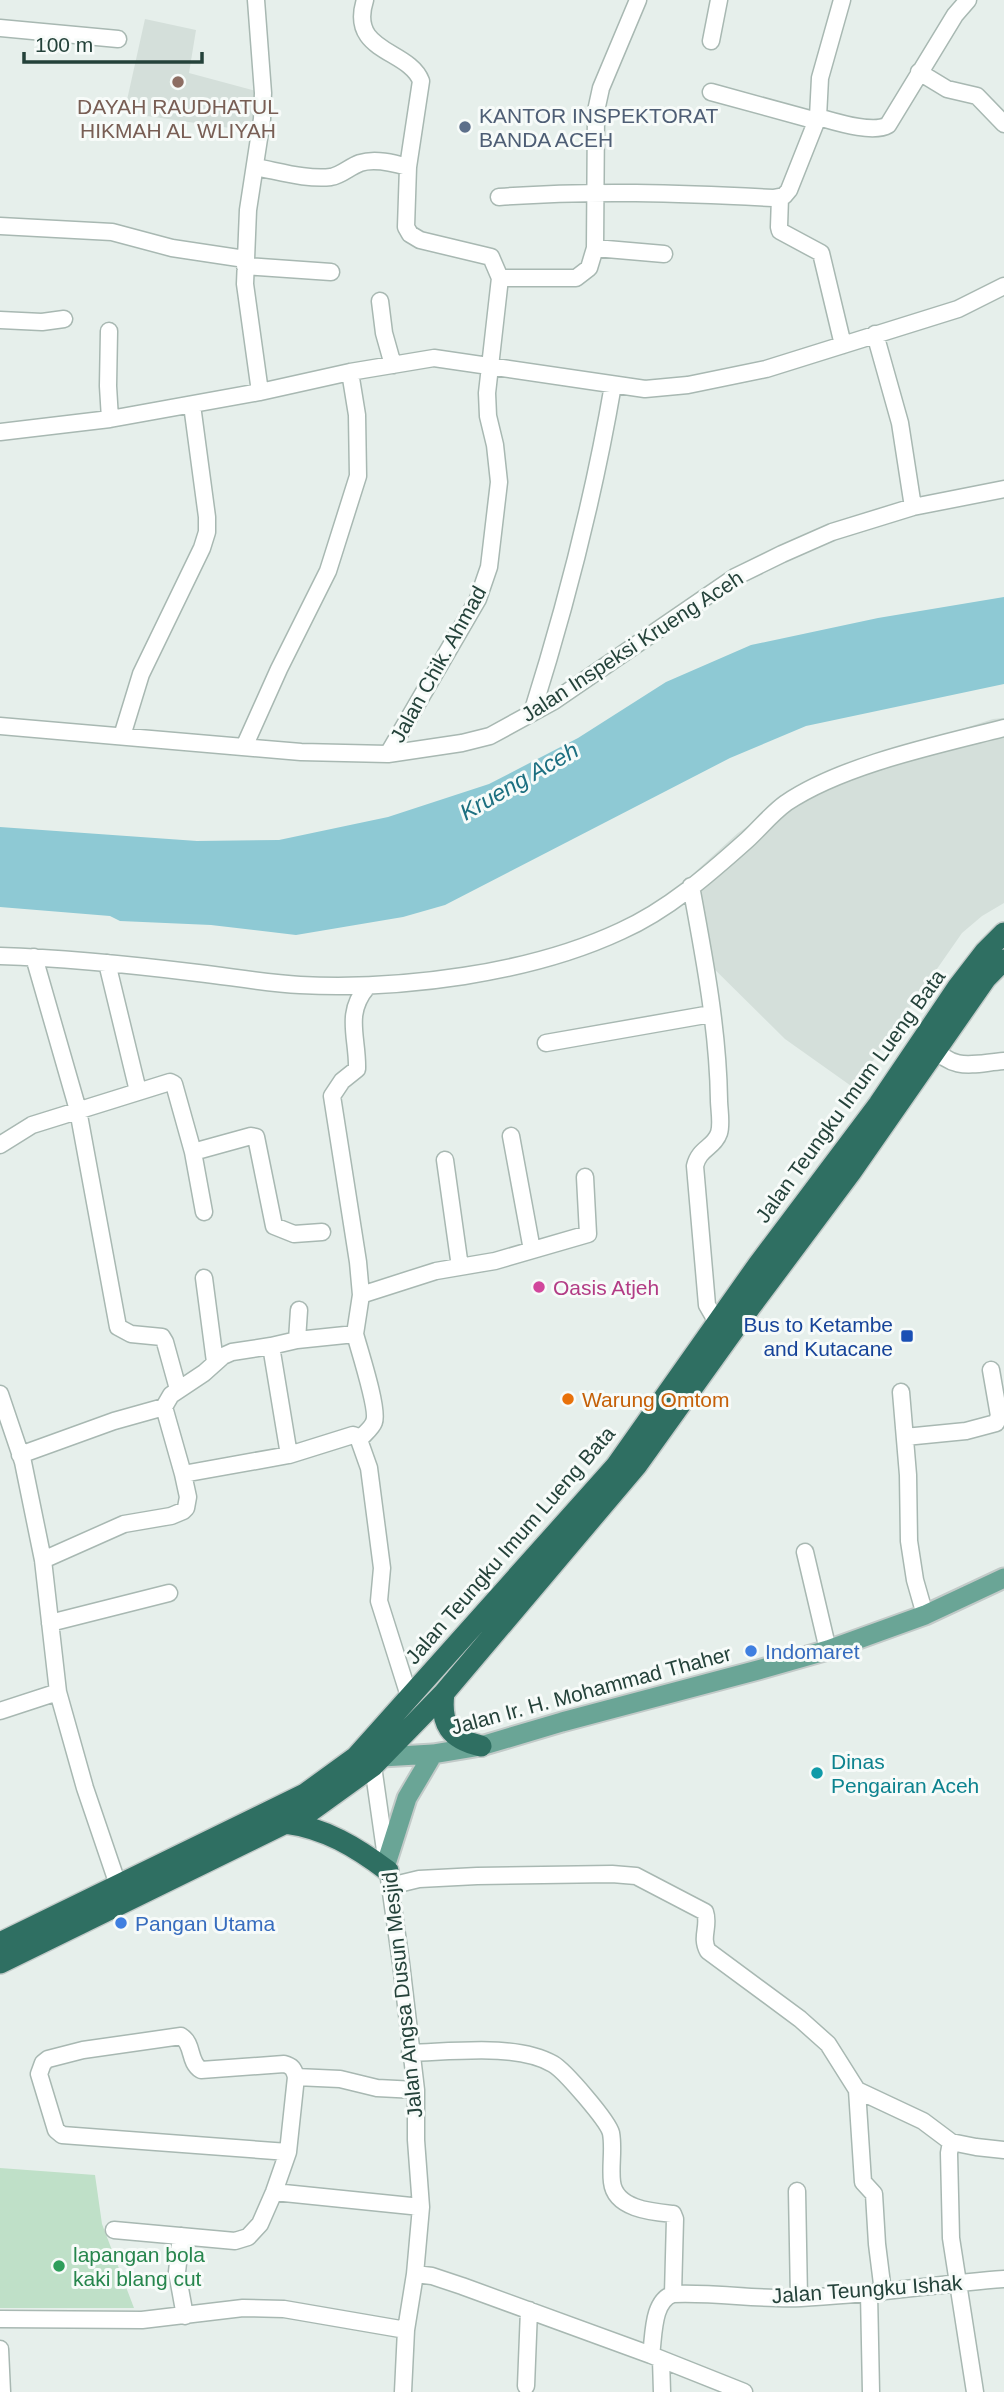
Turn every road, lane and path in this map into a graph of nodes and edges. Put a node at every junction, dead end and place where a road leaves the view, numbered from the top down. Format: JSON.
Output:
{"nodes":[{"id":1,"x":256,"y":0,"type":"edge"},
{"id":2,"x":365,"y":0,"type":"edge"},
{"id":3,"x":638,"y":0,"type":"edge"},
{"id":4,"x":719,"y":0,"type":"edge"},
{"id":5,"x":842,"y":0,"type":"edge"},
{"id":6,"x":968,"y":0,"type":"edge"},
{"id":7,"x":0,"y":28,"type":"edge"},
{"id":8,"x":118,"y":39,"type":"dead end"},
{"id":9,"x":711,"y":41,"type":"dead end"},
{"id":10,"x":919,"y":72,"type":"junction"},
{"id":11,"x":711,"y":92,"type":"dead end"},
{"id":12,"x":818,"y":119,"type":"junction"},
{"id":13,"x":1004,"y":124,"type":"edge"},
{"id":14,"x":255,"y":167,"type":"junction"},
{"id":15,"x":408,"y":167,"type":"junction"},
{"id":16,"x":595,"y":193,"type":"junction"},
{"id":17,"x":499,"y":197,"type":"dead end"},
{"id":18,"x":780,"y":197,"type":"junction"},
{"id":19,"x":0,"y":226,"type":"edge"},
{"id":20,"x":596,"y":248,"type":"junction"},
{"id":21,"x":664,"y":254,"type":"dead end"},
{"id":22,"x":246,"y":263,"type":"junction"},
{"id":23,"x":331,"y":272,"type":"dead end"},
{"id":24,"x":500,"y":278,"type":"junction"},
{"id":25,"x":1004,"y":286,"type":"edge"},
{"id":26,"x":380,"y":301,"type":"dead end"},
{"id":27,"x":64,"y":319,"type":"dead end"},
{"id":28,"x":0,"y":320,"type":"edge"},
{"id":29,"x":109,"y":331,"type":"dead end"},
{"id":30,"x":875,"y":334,"type":"junction"},
{"id":31,"x":843,"y":345,"type":"junction"},
{"id":32,"x":393,"y":365,"type":"junction"},
{"id":33,"x":490,"y":365,"type":"junction"},
{"id":34,"x":350,"y":372,"type":"junction"},
{"id":35,"x":613,"y":385,"type":"junction"},
{"id":36,"x":260,"y":392,"type":"junction"},
{"id":37,"x":192,"y":405,"type":"junction"},
{"id":38,"x":110,"y":419,"type":"junction"},
{"id":39,"x":0,"y":432,"type":"edge"},
{"id":40,"x":1004,"y":489,"type":"edge"},
{"id":41,"x":913,"y":507,"type":"junction"},
{"id":42,"x":532,"y":713,"type":"junction"},
{"id":43,"x":0,"y":726,"type":"edge"},
{"id":44,"x":1004,"y":728,"type":"edge"},
{"id":45,"x":122,"y":736,"type":"junction"},
{"id":46,"x":244,"y":747,"type":"junction"},
{"id":47,"x":388,"y":754,"type":"junction"},
{"id":48,"x":691,"y":886,"type":"junction"},
{"id":49,"x":1004,"y":933,"type":"edge"},
{"id":50,"x":0,"y":956,"type":"edge"},
{"id":51,"x":34,"y":957,"type":"junction"},
{"id":52,"x":1004,"y":960,"type":"edge"},
{"id":53,"x":107,"y":963,"type":"junction"},
{"id":54,"x":367,"y":987,"type":"junction"},
{"id":55,"x":711,"y":1014,"type":"junction"},
{"id":56,"x":546,"y":1043,"type":"dead end"},
{"id":57,"x":930,"y":1045,"type":"junction"},
{"id":58,"x":1004,"y":1061,"type":"edge"},
{"id":59,"x":138,"y":1091,"type":"junction"},
{"id":60,"x":78,"y":1110,"type":"junction"},
{"id":61,"x":511,"y":1136,"type":"dead end"},
{"id":62,"x":0,"y":1145,"type":"edge"},
{"id":63,"x":193,"y":1152,"type":"junction"},
{"id":64,"x":445,"y":1160,"type":"dead end"},
{"id":65,"x":585,"y":1177,"type":"dead end"},
{"id":66,"x":204,"y":1212,"type":"dead end"},
{"id":67,"x":322,"y":1232,"type":"dead end"},
{"id":68,"x":532,"y":1250,"type":"junction"},
{"id":69,"x":460,"y":1267,"type":"junction"},
{"id":70,"x":204,"y":1278,"type":"dead end"},
{"id":71,"x":361,"y":1295,"type":"junction"},
{"id":72,"x":299,"y":1310,"type":"dead end"},
{"id":73,"x":718,"y":1324,"type":"junction"},
{"id":74,"x":355,"y":1334,"type":"junction"},
{"id":75,"x":297,"y":1340,"type":"junction"},
{"id":76,"x":271,"y":1346,"type":"junction"},
{"id":77,"x":215,"y":1362,"type":"junction"},
{"id":78,"x":991,"y":1370,"type":"dead end"},
{"id":79,"x":178,"y":1389,"type":"junction"},
{"id":80,"x":901,"y":1392,"type":"dead end"},
{"id":81,"x":0,"y":1394,"type":"edge"},
{"id":82,"x":164,"y":1407,"type":"junction"},
{"id":83,"x":905,"y":1437,"type":"junction"},
{"id":84,"x":360,"y":1439,"type":"junction"},
{"id":85,"x":20,"y":1455,"type":"junction"},
{"id":86,"x":289,"y":1455,"type":"junction"},
{"id":87,"x":183,"y":1474,"type":"junction"},
{"id":88,"x":591,"y":1506,"type":"junction"},
{"id":89,"x":805,"y":1552,"type":"dead end"},
{"id":90,"x":43,"y":1560,"type":"junction"},
{"id":91,"x":1004,"y":1578,"type":"edge"},
{"id":92,"x":169,"y":1593,"type":"dead end"},
{"id":93,"x":925,"y":1615,"type":"junction"},
{"id":94,"x":50,"y":1623,"type":"junction"},
{"id":95,"x":828,"y":1650,"type":"junction"},
{"id":96,"x":58,"y":1692,"type":"junction"},
{"id":97,"x":444,"y":1693,"type":"junction"},
{"id":98,"x":410,"y":1696,"type":"junction"},
{"id":99,"x":0,"y":1711,"type":"edge"},
{"id":100,"x":481,"y":1746,"type":"junction"},
{"id":101,"x":433,"y":1754,"type":"junction"},
{"id":102,"x":377,"y":1761,"type":"junction"},
{"id":103,"x":285,"y":1823,"type":"junction"},
{"id":104,"x":388,"y":1872,"type":"junction"},
{"id":105,"x":118,"y":1885,"type":"junction"},
{"id":106,"x":70,"y":1918,"type":"junction"},
{"id":107,"x":0,"y":1943,"type":"edge"},
{"id":108,"x":0,"y":1963,"type":"edge"},
{"id":109,"x":410,"y":2053,"type":"junction"},
{"id":110,"x":296,"y":2077,"type":"junction"},
{"id":111,"x":416,"y":2090,"type":"junction"},
{"id":112,"x":857,"y":2090,"type":"junction"},
{"id":113,"x":951,"y":2142,"type":"junction"},
{"id":114,"x":1004,"y":2150,"type":"edge"},
{"id":115,"x":288,"y":2152,"type":"junction"},
{"id":116,"x":797,"y":2191,"type":"dead end"},
{"id":117,"x":274,"y":2192,"type":"junction"},
{"id":118,"x":421,"y":2207,"type":"junction"},
{"id":119,"x":114,"y":2230,"type":"dead end"},
{"id":120,"x":181,"y":2235,"type":"junction"},
{"id":121,"x":415,"y":2274,"type":"junction"},
{"id":122,"x":1004,"y":2279,"type":"edge"},
{"id":123,"x":957,"y":2283,"type":"junction"},
{"id":124,"x":876,"y":2293,"type":"junction"},
{"id":125,"x":673,"y":2294,"type":"junction"},
{"id":126,"x":799,"y":2298,"type":"junction"},
{"id":127,"x":530,"y":2310,"type":"junction"},
{"id":128,"x":185,"y":2316,"type":"junction"},
{"id":129,"x":0,"y":2319,"type":"edge"},
{"id":130,"x":406,"y":2330,"type":"junction"},
{"id":131,"x":0,"y":2349,"type":"edge"},
{"id":132,"x":656,"y":2357,"type":"junction"},
{"id":133,"x":526,"y":2386,"type":"dead end"},
{"id":134,"x":2,"y":2392,"type":"edge"},
{"id":135,"x":402,"y":2392,"type":"edge"},
{"id":136,"x":662,"y":2392,"type":"edge"},
{"id":137,"x":744,"y":2392,"type":"edge"},
{"id":138,"x":871,"y":2392,"type":"edge"},
{"id":139,"x":975,"y":2392,"type":"edge"}],
"edges":[{"from":1,"to":14,"type":"street"},
{"from":2,"to":15,"type":"street"},
{"from":3,"to":16,"type":"street"},
{"from":4,"to":9,"type":"street"},
{"from":5,"to":12,"type":"street"},
{"from":6,"to":10,"type":"street"},
{"from":7,"to":8,"type":"street"},
{"from":10,"to":12,"type":"street"},
{"from":10,"to":13,"type":"street"},
{"from":11,"to":12,"type":"street"},
{"from":12,"to":18,"type":"street"},
{"from":14,"to":15,"type":"street"},
{"from":14,"to":22,"type":"street"},
{"from":15,"to":24,"type":"street"},
{"from":16,"to":17,"type":"street"},
{"from":16,"to":18,"type":"street"},
{"from":16,"to":20,"type":"street"},
{"from":18,"to":31,"type":"street"},
{"from":19,"to":22,"type":"street"},
{"from":20,"to":21,"type":"street"},
{"from":20,"to":24,"type":"street"},
{"from":22,"to":23,"type":"street"},
{"from":22,"to":36,"type":"street"},
{"from":24,"to":33,"type":"street","name":"Jalan Chik. Ahmad"},
{"from":25,"to":30,"type":"street"},
{"from":26,"to":32,"type":"street"},
{"from":27,"to":28,"type":"street"},
{"from":29,"to":38,"type":"street"},
{"from":30,"to":31,"type":"street"},
{"from":30,"to":41,"type":"street"},
{"from":31,"to":35,"type":"street"},
{"from":32,"to":33,"type":"street"},
{"from":32,"to":34,"type":"street"},
{"from":33,"to":35,"type":"street"},
{"from":33,"to":47,"type":"street","name":"Jalan Chik. Ahmad"},
{"from":34,"to":36,"type":"street"},
{"from":34,"to":46,"type":"street"},
{"from":35,"to":42,"type":"street"},
{"from":36,"to":37,"type":"street"},
{"from":37,"to":38,"type":"street"},
{"from":37,"to":45,"type":"street"},
{"from":38,"to":39,"type":"street"},
{"from":40,"to":41,"type":"street","name":"Jalan Inspeksi Krueng Aceh"},
{"from":41,"to":42,"type":"street","name":"Jalan Inspeksi Krueng Aceh"},
{"from":42,"to":47,"type":"street","name":"Jalan Inspeksi Krueng Aceh"},
{"from":43,"to":45,"type":"street","name":"Jalan Inspeksi Krueng Aceh"},
{"from":44,"to":48,"type":"street"},
{"from":45,"to":46,"type":"street","name":"Jalan Inspeksi Krueng Aceh"},
{"from":46,"to":47,"type":"street","name":"Jalan Inspeksi Krueng Aceh"},
{"from":48,"to":54,"type":"street"},
{"from":48,"to":55,"type":"street"},
{"from":49,"to":57,"type":"highway","name":"Jalan Teungku Imum Lueng Bata"},
{"from":50,"to":51,"type":"street"},
{"from":51,"to":53,"type":"street"},
{"from":51,"to":60,"type":"street"},
{"from":52,"to":57,"type":"highway","name":"Jalan Teungku Imum Lueng Bata"},
{"from":53,"to":54,"type":"street"},
{"from":53,"to":59,"type":"street"},
{"from":54,"to":71,"type":"street"},
{"from":55,"to":56,"type":"street"},
{"from":55,"to":73,"type":"street"},
{"from":57,"to":58,"type":"street"},
{"from":57,"to":73,"type":"highway","name":"Jalan Teungku Imum Lueng Bata"},
{"from":57,"to":88,"type":"highway","name":"Jalan Teungku Imum Lueng Bata"},
{"from":59,"to":60,"type":"street"},
{"from":59,"to":63,"type":"street"},
{"from":60,"to":62,"type":"street"},
{"from":60,"to":79,"type":"street"},
{"from":61,"to":68,"type":"street"},
{"from":63,"to":66,"type":"street"},
{"from":63,"to":67,"type":"street"},
{"from":64,"to":69,"type":"street"},
{"from":65,"to":68,"type":"street"},
{"from":68,"to":69,"type":"street"},
{"from":69,"to":71,"type":"street"},
{"from":70,"to":77,"type":"street"},
{"from":71,"to":74,"type":"street"},
{"from":72,"to":75,"type":"street"},
{"from":73,"to":88,"type":"highway","name":"Jalan Teungku Imum Lueng Bata"},
{"from":74,"to":75,"type":"street"},
{"from":74,"to":84,"type":"street"},
{"from":75,"to":76,"type":"street"},
{"from":76,"to":77,"type":"street"},
{"from":76,"to":86,"type":"street"},
{"from":77,"to":79,"type":"street"},
{"from":78,"to":83,"type":"street"},
{"from":79,"to":82,"type":"street"},
{"from":80,"to":83,"type":"street"},
{"from":81,"to":85,"type":"street"},
{"from":82,"to":85,"type":"street"},
{"from":82,"to":87,"type":"street"},
{"from":83,"to":93,"type":"street"},
{"from":84,"to":86,"type":"street"},
{"from":84,"to":98,"type":"street"},
{"from":85,"to":90,"type":"street"},
{"from":86,"to":87,"type":"street"},
{"from":87,"to":90,"type":"street"},
{"from":88,"to":97,"type":"highway","name":"Jalan Teungku Imum Lueng Bata"},
{"from":88,"to":98,"type":"highway","name":"Jalan Teungku Imum Lueng Bata"},
{"from":89,"to":95,"type":"street"},
{"from":90,"to":94,"type":"street"},
{"from":91,"to":93,"type":"main road","name":"Jalan Ir. H. Mohammad Thaher"},
{"from":92,"to":94,"type":"street"},
{"from":93,"to":95,"type":"main road","name":"Jalan Ir. H. Mohammad Thaher"},
{"from":94,"to":96,"type":"street"},
{"from":95,"to":100,"type":"main road","name":"Jalan Ir. H. Mohammad Thaher"},
{"from":96,"to":99,"type":"street"},
{"from":96,"to":105,"type":"street"},
{"from":97,"to":100,"type":"highway"},
{"from":97,"to":102,"type":"highway","name":"Jalan Teungku Imum Lueng Bata"},
{"from":98,"to":105,"type":"highway","name":"Jalan Teungku Imum Lueng Bata"},
{"from":100,"to":101,"type":"main road","name":"Jalan Ir. H. Mohammad Thaher"},
{"from":101,"to":102,"type":"main road","name":"Jalan Ir. H. Mohammad Thaher"},
{"from":101,"to":104,"type":"main road"},
{"from":102,"to":103,"type":"highway","name":"Jalan Teungku Imum Lueng Bata"},
{"from":102,"to":104,"type":"street","name":"Jalan Angsa Dusun Mesjid"},
{"from":103,"to":104,"type":"highway"},
{"from":103,"to":106,"type":"highway","name":"Jalan Teungku Imum Lueng Bata"},
{"from":104,"to":109,"type":"street","name":"Jalan Angsa Dusun Mesjid"},
{"from":104,"to":112,"type":"street"},
{"from":105,"to":106,"type":"highway","name":"Jalan Teungku Imum Lueng Bata"},
{"from":106,"to":107,"type":"highway","name":"Jalan Teungku Imum Lueng Bata"},
{"from":106,"to":108,"type":"highway","name":"Jalan Teungku Imum Lueng Bata"},
{"from":109,"to":111,"type":"street","name":"Jalan Angsa Dusun Mesjid"},
{"from":109,"to":125,"type":"street"},
{"from":110,"to":111,"type":"street"},
{"from":110,"to":115,"type":"street"},
{"from":110,"to":115,"type":"street"},
{"from":111,"to":118,"type":"street","name":"Jalan Angsa Dusun Mesjid"},
{"from":112,"to":113,"type":"street"},
{"from":112,"to":124,"type":"street"},
{"from":113,"to":114,"type":"street"},
{"from":113,"to":123,"type":"street"},
{"from":115,"to":117,"type":"street"},
{"from":116,"to":126,"type":"street"},
{"from":117,"to":118,"type":"street"},
{"from":117,"to":120,"type":"street"},
{"from":118,"to":121,"type":"street","name":"Jalan Angsa Dusun Mesjid"},
{"from":119,"to":120,"type":"street"},
{"from":120,"to":128,"type":"street"},
{"from":121,"to":127,"type":"street"},
{"from":121,"to":130,"type":"street","name":"Jalan Angsa Dusun Mesjid"},
{"from":122,"to":123,"type":"street","name":"Jalan Teungku Ishak"},
{"from":123,"to":124,"type":"street","name":"Jalan Teungku Ishak"},
{"from":123,"to":139,"type":"street"},
{"from":124,"to":126,"type":"street","name":"Jalan Teungku Ishak"},
{"from":124,"to":138,"type":"street"},
{"from":125,"to":126,"type":"street","name":"Jalan Teungku Ishak"},
{"from":125,"to":132,"type":"street"},
{"from":127,"to":132,"type":"street"},
{"from":127,"to":133,"type":"street"},
{"from":128,"to":129,"type":"street"},
{"from":128,"to":130,"type":"street"},
{"from":130,"to":135,"type":"street","name":"Jalan Angsa Dusun Mesjid"},
{"from":131,"to":134,"type":"street"},
{"from":132,"to":136,"type":"street"},
{"from":132,"to":137,"type":"street"}]}
